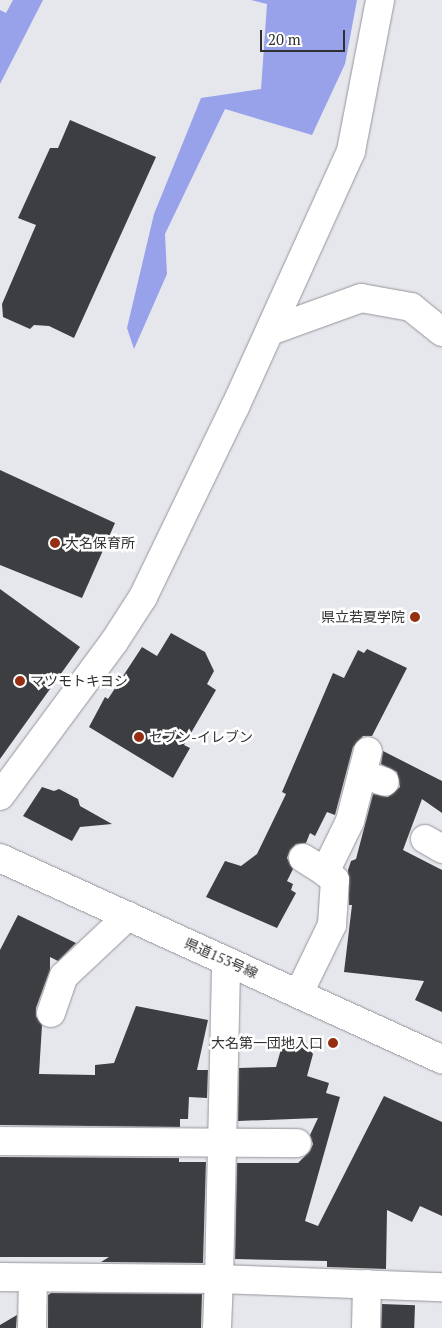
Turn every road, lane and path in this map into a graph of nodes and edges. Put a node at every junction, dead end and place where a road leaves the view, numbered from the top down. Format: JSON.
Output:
{"nodes":[{"id":1,"x":380,"y":0,"type":"edge"},
{"id":2,"x":270,"y":331,"type":"junction"},
{"id":3,"x":442,"y":332,"type":"edge"},
{"id":4,"x":372,"y":769,"type":"dead end"},
{"id":5,"x":0,"y":796,"type":"edge"},
{"id":6,"x":0,"y":858,"type":"edge"},
{"id":7,"x":128,"y":916,"type":"junction"},
{"id":8,"x":226,"y":961,"type":"junction"},
{"id":9,"x":299,"y":993,"type":"junction"},
{"id":10,"x":51,"y":1013,"type":"dead end"},
{"id":11,"x":442,"y":1059,"type":"edge"},
{"id":12,"x":222,"y":1140,"type":"junction"},
{"id":13,"x":0,"y":1141,"type":"edge"},
{"id":14,"x":297,"y":1143,"type":"dead end"},
{"id":15,"x":0,"y":1277,"type":"edge"},
{"id":16,"x":33,"y":1278,"type":"junction"},
{"id":17,"x":219,"y":1279,"type":"junction"},
{"id":18,"x":367,"y":1284,"type":"junction"},
{"id":19,"x":442,"y":1287,"type":"edge"},
{"id":20,"x":32,"y":1328,"type":"edge"},
{"id":21,"x":217,"y":1328,"type":"edge"},
{"id":22,"x":366,"y":1328,"type":"edge"}],
"edges":[{"from":1,"to":2,"type":"street"},
{"from":2,"to":3,"type":"street"},
{"from":2,"to":5,"type":"street"},
{"from":4,"to":9,"type":"street"},
{"from":6,"to":7,"type":"street","name":"県道153号線"},
{"from":7,"to":8,"type":"street","name":"県道153号線"},
{"from":7,"to":10,"type":"street"},
{"from":8,"to":9,"type":"street","name":"県道153号線"},
{"from":8,"to":12,"type":"street"},
{"from":9,"to":11,"type":"street","name":"県道153号線"},
{"from":12,"to":13,"type":"street"},
{"from":12,"to":14,"type":"street"},
{"from":12,"to":17,"type":"street"},
{"from":15,"to":16,"type":"street"},
{"from":16,"to":17,"type":"street"},
{"from":16,"to":20,"type":"street"},
{"from":17,"to":18,"type":"street"},
{"from":17,"to":21,"type":"street"},
{"from":18,"to":19,"type":"street"},
{"from":18,"to":22,"type":"street"}]}
